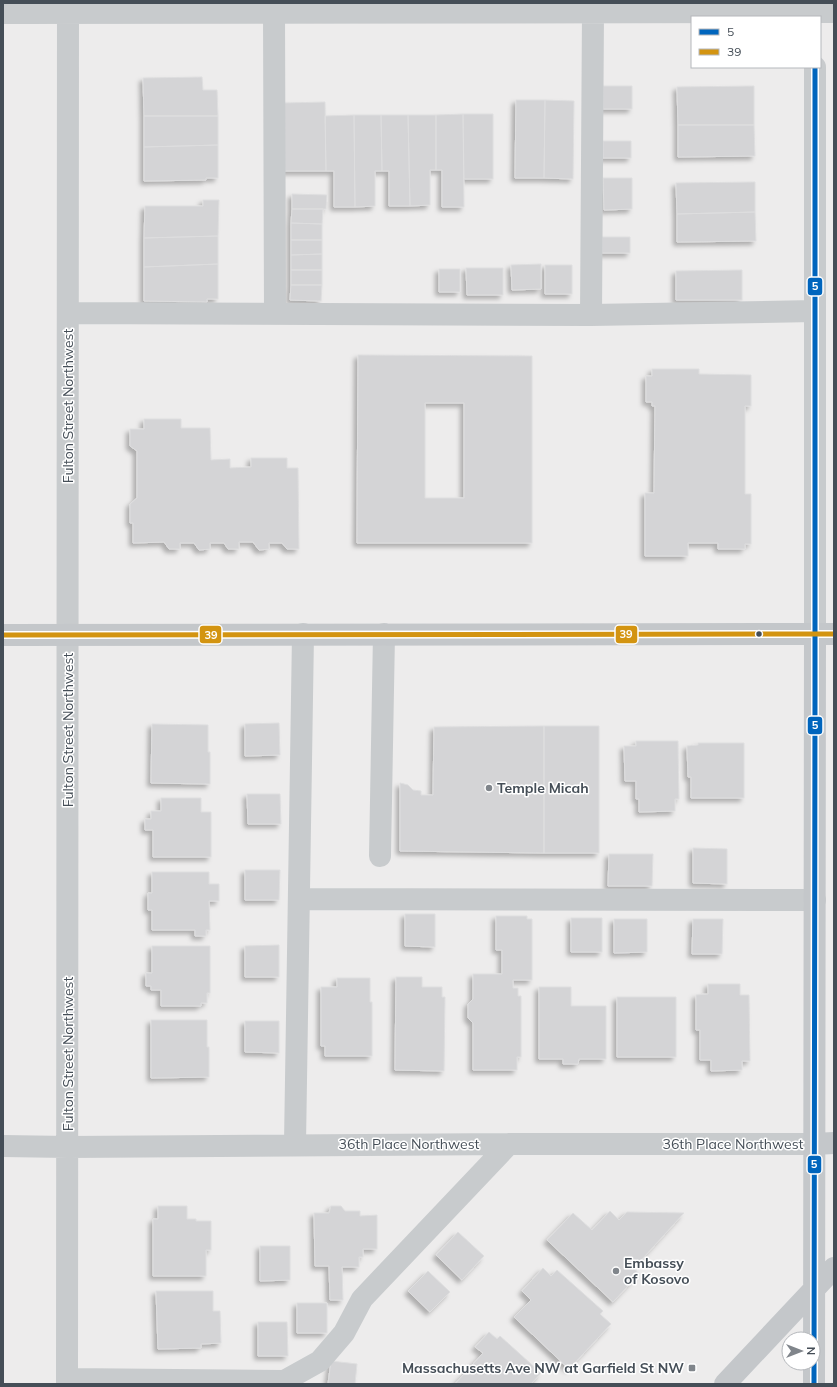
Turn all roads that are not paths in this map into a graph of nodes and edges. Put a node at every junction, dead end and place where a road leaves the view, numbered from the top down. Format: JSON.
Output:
{"nodes":[{"id":1,"x":547,"y":7,"type":"edge"},
{"id":2,"x":68,"y":8,"type":"edge"},
{"id":3,"x":341,"y":8,"type":"edge"},
{"id":4,"x":820,"y":11,"type":"edge"},
{"id":5,"x":593,"y":12,"type":"junction"},
{"id":6,"x":3,"y":13,"type":"edge"},
{"id":7,"x":274,"y":13,"type":"junction"},
{"id":8,"x":815,"y":68,"type":"edge"},
{"id":9,"x":825,"y":266,"type":"edge"},
{"id":10,"x":815,"y":311,"type":"junction"},
{"id":11,"x":68,"y":313,"type":"junction"},
{"id":12,"x":275,"y":314,"type":"junction"},
{"id":13,"x":591,"y":315,"type":"junction"},
{"id":14,"x":303,"y":634,"type":"junction"},
{"id":15,"x":384,"y":634,"type":"junction"},
{"id":16,"x":825,"y":634,"type":"edge"},
{"id":17,"x":3,"y":635,"type":"edge"},
{"id":18,"x":68,"y":635,"type":"junction"},
{"id":19,"x":380,"y":856,"type":"dead end"},
{"id":20,"x":299,"y":899,"type":"junction"},
{"id":21,"x":815,"y":900,"type":"junction"},
{"id":22,"x":295,"y":1144,"type":"junction"},
{"id":23,"x":509,"y":1144,"type":"junction"},
{"id":24,"x":824,"y":1144,"type":"edge"},
{"id":25,"x":3,"y":1146,"type":"edge"},
{"id":26,"x":68,"y":1147,"type":"junction"},
{"id":27,"x":834,"y":1268,"type":"edge"},
{"id":28,"x":814,"y":1289,"type":"junction"},
{"id":29,"x":67,"y":1382,"type":"edge"},
{"id":30,"x":725,"y":1384,"type":"edge"},
{"id":31,"x":814,"y":1384,"type":"edge"}],
"edges":[{"from":1,"to":3,"type":"street"},
{"from":1,"to":5,"type":"street"},
{"from":2,"to":6,"type":"street"},
{"from":2,"to":7,"type":"street"},
{"from":2,"to":11,"type":"street","name":"Fulton Street Northwest"},
{"from":3,"to":7,"type":"street"},
{"from":4,"to":5,"type":"street"},
{"from":5,"to":13,"type":"street"},
{"from":7,"to":12,"type":"street"},
{"from":8,"to":9,"type":"street"},
{"from":9,"to":10,"type":"street"},
{"from":10,"to":13,"type":"street"},
{"from":10,"to":16,"type":"street"},
{"from":11,"to":12,"type":"street"},
{"from":11,"to":18,"type":"street","name":"Fulton Street Northwest"},
{"from":12,"to":13,"type":"street"},
{"from":14,"to":15,"type":"main road"},
{"from":14,"to":18,"type":"main road"},
{"from":14,"to":20,"type":"street"},
{"from":15,"to":16,"type":"main road"},
{"from":15,"to":19,"type":"street"},
{"from":16,"to":21,"type":"main road"},
{"from":17,"to":18,"type":"main road"},
{"from":18,"to":26,"type":"street","name":"Fulton Street Northwest"},
{"from":20,"to":21,"type":"street"},
{"from":20,"to":22,"type":"street"},
{"from":21,"to":24,"type":"main road"},
{"from":22,"to":23,"type":"street","name":"36th Place Northwest"},
{"from":22,"to":26,"type":"street","name":"36th Place Northwest"},
{"from":23,"to":24,"type":"street","name":"36th Place Northwest"},
{"from":23,"to":29,"type":"street"},
{"from":24,"to":28,"type":"main road"},
{"from":25,"to":26,"type":"street","name":"36th Place Northwest"},
{"from":26,"to":29,"type":"street","name":"Fulton Street Northwest"},
{"from":27,"to":28,"type":"main road"},
{"from":28,"to":30,"type":"main road"},
{"from":28,"to":31,"type":"main road"}]}
